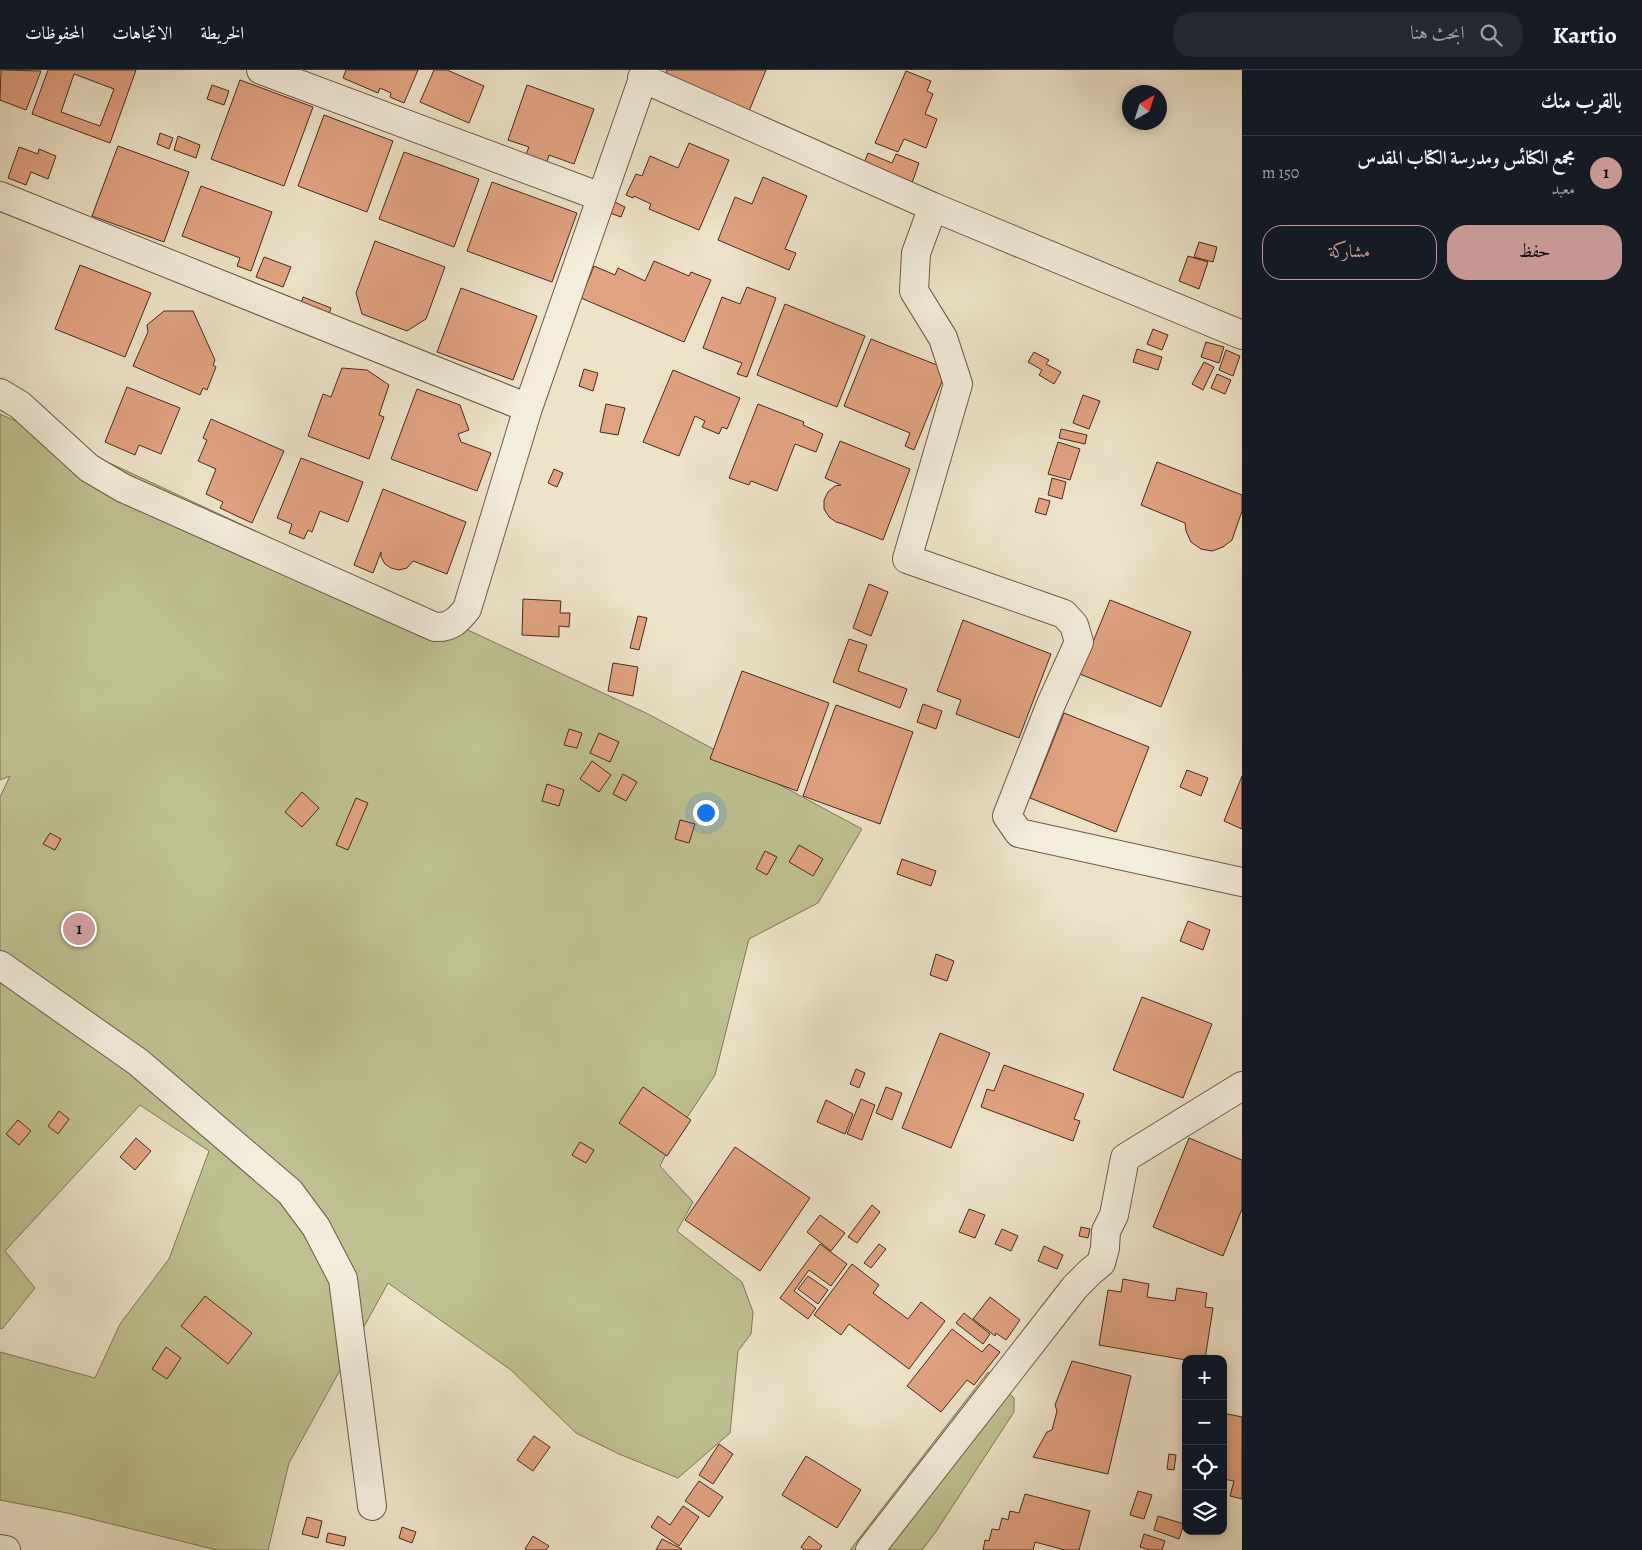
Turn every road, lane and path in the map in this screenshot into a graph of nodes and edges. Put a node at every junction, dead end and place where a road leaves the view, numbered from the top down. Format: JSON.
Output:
{"nodes":[{"id":1,"x":261,"y":70,"type":"edge"},
{"id":2,"x":644,"y":74,"type":"edge"},
{"id":3,"x":0,"y":196,"type":"edge"},
{"id":4,"x":601,"y":197,"type":"junction"},
{"id":5,"x":933,"y":207,"type":"junction"},
{"id":6,"x":1242,"y":335,"type":"edge"},
{"id":7,"x":0,"y":393,"type":"edge"},
{"id":8,"x":528,"y":408,"type":"junction"},
{"id":9,"x":1242,"y":882,"type":"edge"},
{"id":10,"x":0,"y":965,"type":"edge"},
{"id":11,"x":1242,"y":1086,"type":"edge"},
{"id":12,"x":372,"y":1506,"type":"dead end"},
{"id":13,"x":0,"y":1549,"type":"edge"},
{"id":14,"x":6,"y":1550,"type":"edge"},
{"id":15,"x":870,"y":1550,"type":"edge"}],
"edges":[{"from":1,"to":4,"type":"street"},
{"from":2,"to":4,"type":"street"},
{"from":2,"to":5,"type":"street"},
{"from":3,"to":8,"type":"street"},
{"from":4,"to":8,"type":"street"},
{"from":5,"to":6,"type":"street"},
{"from":5,"to":9,"type":"street"},
{"from":7,"to":8,"type":"street"},
{"from":10,"to":12,"type":"street"},
{"from":11,"to":15,"type":"street"},
{"from":13,"to":14,"type":"street"}]}
